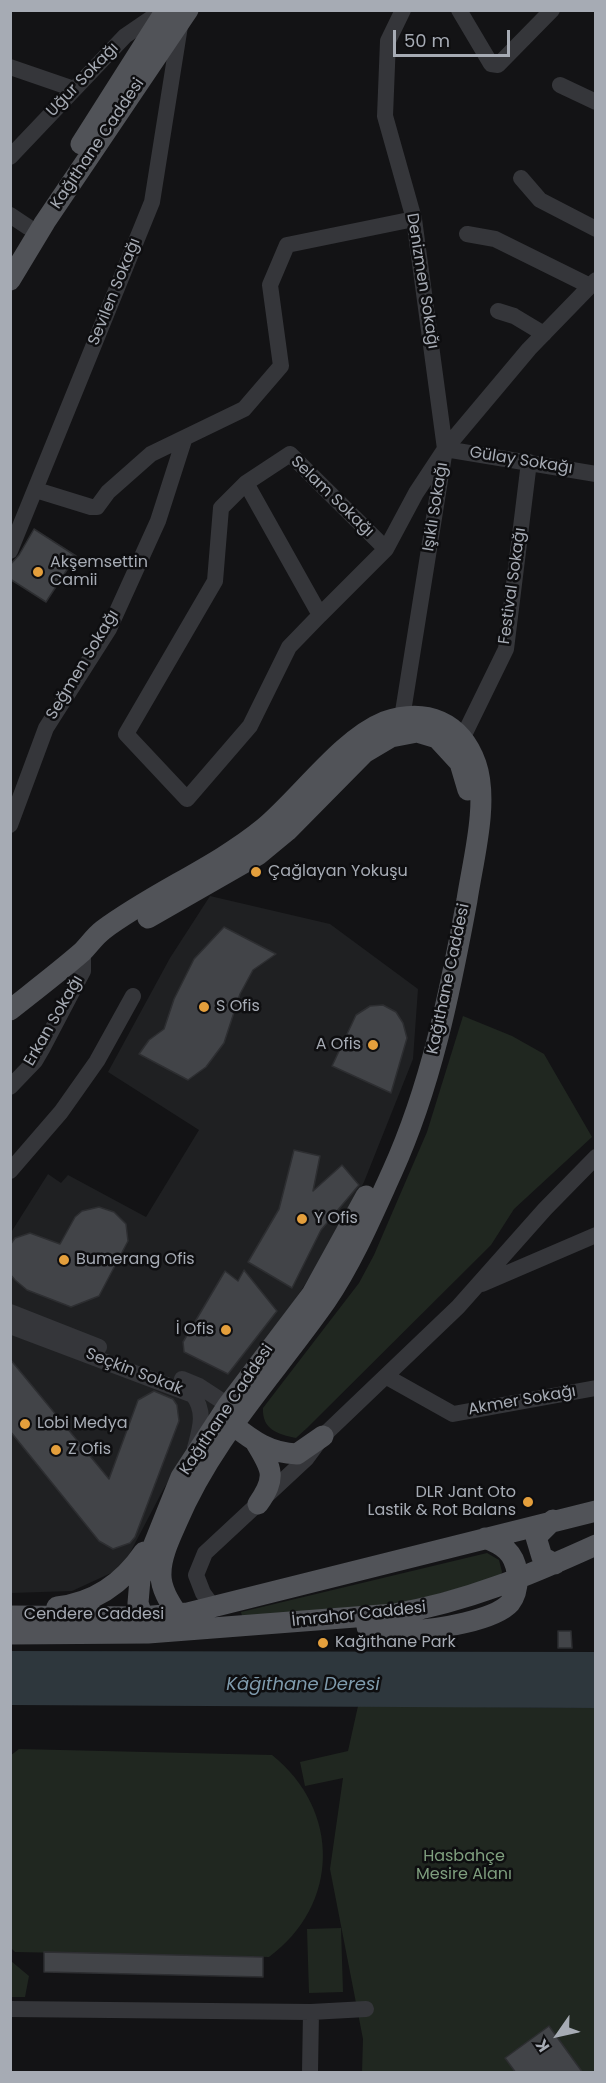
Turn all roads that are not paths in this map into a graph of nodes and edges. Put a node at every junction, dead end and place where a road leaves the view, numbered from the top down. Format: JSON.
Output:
{"nodes":[{"id":1,"x":403,"y":10,"type":"edge"},
{"id":2,"x":459,"y":10,"type":"edge"},
{"id":3,"x":552,"y":10,"type":"edge"},
{"id":4,"x":174,"y":13,"type":"edge"},
{"id":5,"x":10,"y":67,"type":"edge"},
{"id":6,"x":560,"y":85,"type":"dead end"},
{"id":7,"x":74,"y":89,"type":"junction"},
{"id":8,"x":595,"y":100,"type":"edge"},
{"id":9,"x":10,"y":157,"type":"edge"},
{"id":10,"x":521,"y":177,"type":"dead end"},
{"id":11,"x":10,"y":215,"type":"edge"},
{"id":12,"x":414,"y":219,"type":"junction"},
{"id":13,"x":37,"y":225,"type":"junction"},
{"id":14,"x":596,"y":229,"type":"edge"},
{"id":15,"x":467,"y":234,"type":"dead end"},
{"id":16,"x":10,"y":255,"type":"edge"},
{"id":17,"x":10,"y":280,"type":"edge"},
{"id":18,"x":593,"y":283,"type":"edge"},
{"id":19,"x":498,"y":311,"type":"dead end"},
{"id":20,"x":544,"y":334,"type":"junction"},
{"id":21,"x":184,"y":440,"type":"junction"},
{"id":22,"x":446,"y":449,"type":"junction"},
{"id":23,"x":529,"y":462,"type":"junction"},
{"id":24,"x":596,"y":474,"type":"edge"},
{"id":25,"x":246,"y":483,"type":"junction"},
{"id":26,"x":36,"y":490,"type":"junction"},
{"id":27,"x":387,"y":549,"type":"junction"},
{"id":28,"x":10,"y":551,"type":"edge"},
{"id":29,"x":320,"y":615,"type":"junction"},
{"id":30,"x":402,"y":726,"type":"junction"},
{"id":31,"x":458,"y":745,"type":"junction"},
{"id":32,"x":10,"y":825,"type":"edge"},
{"id":33,"x":83,"y":950,"type":"junction"},
{"id":34,"x":133,"y":996,"type":"dead end"},
{"id":35,"x":10,"y":1010,"type":"edge"},
{"id":36,"x":10,"y":1087,"type":"edge"},
{"id":37,"x":596,"y":1157,"type":"edge"},
{"id":38,"x":10,"y":1171,"type":"edge"},
{"id":39,"x":529,"y":1227,"type":"junction"},
{"id":40,"x":596,"y":1235,"type":"edge"},
{"id":41,"x":566,"y":1248,"type":"junction"},
{"id":42,"x":479,"y":1285,"type":"junction"},
{"id":43,"x":10,"y":1312,"type":"edge"},
{"id":44,"x":10,"y":1326,"type":"edge"},
{"id":45,"x":387,"y":1377,"type":"junction"},
{"id":46,"x":596,"y":1388,"type":"edge"},
{"id":47,"x":230,"y":1415,"type":"junction"},
{"id":48,"x":323,"y":1436,"type":"junction"},
{"id":49,"x":256,"y":1443,"type":"junction"},
{"id":50,"x":192,"y":1460,"type":"junction"},
{"id":51,"x":258,"y":1503,"type":"junction"},
{"id":52,"x":596,"y":1511,"type":"edge"},
{"id":53,"x":553,"y":1520,"type":"junction"},
{"id":54,"x":157,"y":1532,"type":"junction"},
{"id":55,"x":485,"y":1538,"type":"junction"},
{"id":56,"x":596,"y":1545,"type":"edge"},
{"id":57,"x":555,"y":1564,"type":"junction"},
{"id":58,"x":518,"y":1580,"type":"junction"},
{"id":59,"x":214,"y":1608,"type":"junction"},
{"id":60,"x":178,"y":1615,"type":"junction"},
{"id":61,"x":14,"y":1622,"type":"edge"},
{"id":62,"x":144,"y":1625,"type":"junction"},
{"id":63,"x":10,"y":2009,"type":"edge"},
{"id":64,"x":366,"y":2009,"type":"dead end"},
{"id":65,"x":311,"y":2012,"type":"junction"},
{"id":66,"x":310,"y":2073,"type":"edge"}],
"edges":[{"from":1,"to":12,"type":"street","name":"Denizmen Sokağı"},
{"from":2,"to":3,"type":"street"},
{"from":4,"to":7,"type":"street","name":"Uğur Sokağı"},
{"from":4,"to":13,"type":"main road","name":"Kağıthane Caddesi"},
{"from":4,"to":26,"type":"street","name":"Sevilen Sokağı"},
{"from":5,"to":7,"type":"street"},
{"from":6,"to":8,"type":"street"},
{"from":7,"to":9,"type":"street","name":"Uğur Sokağı"},
{"from":10,"to":14,"type":"street"},
{"from":11,"to":13,"type":"street"},
{"from":12,"to":21,"type":"street"},
{"from":12,"to":22,"type":"street","name":"Denizmen Sokağı"},
{"from":13,"to":16,"type":"main road","name":"Kağıthane Caddesi"},
{"from":13,"to":17,"type":"main road","name":"Kağıthane Caddesi"},
{"from":15,"to":18,"type":"street"},
{"from":18,"to":20,"type":"street","name":"Işıklı Sokağı"},
{"from":19,"to":20,"type":"street"},
{"from":20,"to":22,"type":"street","name":"Işıklı Sokağı"},
{"from":21,"to":26,"type":"street"},
{"from":21,"to":32,"type":"street","name":"Seğmen Sokağı"},
{"from":22,"to":23,"type":"street","name":"Gülay Sokağı"},
{"from":22,"to":27,"type":"street"},
{"from":22,"to":30,"type":"street","name":"Işıklı Sokağı"},
{"from":23,"to":24,"type":"street","name":"Gülay Sokağı"},
{"from":23,"to":31,"type":"street","name":"Festival Sokağı"},
{"from":25,"to":27,"type":"street","name":"Selam Sokağı"},
{"from":25,"to":29,"type":"street"},
{"from":25,"to":29,"type":"street"},
{"from":26,"to":28,"type":"street","name":"Sevilen Sokağı"},
{"from":27,"to":29,"type":"street"},
{"from":30,"to":31,"type":"main road"},
{"from":30,"to":33,"type":"main road"},
{"from":31,"to":47,"type":"main road","name":"Kağıthane Caddesi"},
{"from":33,"to":35,"type":"main road"},
{"from":33,"to":36,"type":"street","name":"Erkan Sokağı"},
{"from":34,"to":38,"type":"street"},
{"from":37,"to":39,"type":"street"},
{"from":39,"to":41,"type":"street"},
{"from":39,"to":42,"type":"street"},
{"from":40,"to":41,"type":"street"},
{"from":41,"to":42,"type":"street"},
{"from":42,"to":45,"type":"street"},
{"from":43,"to":47,"type":"street","name":"Seçkin Sokak"},
{"from":44,"to":50,"type":"street","name":"Seçkin Sokak"},
{"from":45,"to":46,"type":"street","name":"Akmer Sokağı"},
{"from":45,"to":48,"type":"street"},
{"from":47,"to":49,"type":"main road"},
{"from":47,"to":50,"type":"main road","name":"Kağıthane Caddesi"},
{"from":47,"to":60,"type":"main road","name":"Kağıthane Caddesi"},
{"from":48,"to":49,"type":"main road"},
{"from":48,"to":51,"type":"street"},
{"from":49,"to":51,"type":"main road"},
{"from":50,"to":54,"type":"main road","name":"Kağıthane Caddesi"},
{"from":51,"to":59,"type":"street"},
{"from":52,"to":53,"type":"main road","name":"İmrahor Caddesi"},
{"from":53,"to":55,"type":"main road","name":"İmrahor Caddesi"},
{"from":53,"to":57,"type":"main road"},
{"from":54,"to":61,"type":"main road"},
{"from":54,"to":62,"type":"main road","name":"Kağıthane Caddesi"},
{"from":55,"to":58,"type":"main road"},
{"from":55,"to":59,"type":"main road","name":"İmrahor Caddesi"},
{"from":56,"to":57,"type":"main road"},
{"from":57,"to":58,"type":"main road"},
{"from":58,"to":62,"type":"main road","name":"İmrahor Caddesi"},
{"from":59,"to":60,"type":"main road","name":"İmrahor Caddesi"},
{"from":60,"to":62,"type":"main road","name":"Cendere Caddesi"},
{"from":61,"to":62,"type":"main road","name":"Cendere Caddesi"},
{"from":63,"to":65,"type":"street"},
{"from":64,"to":65,"type":"street"},
{"from":65,"to":66,"type":"street"}]}
